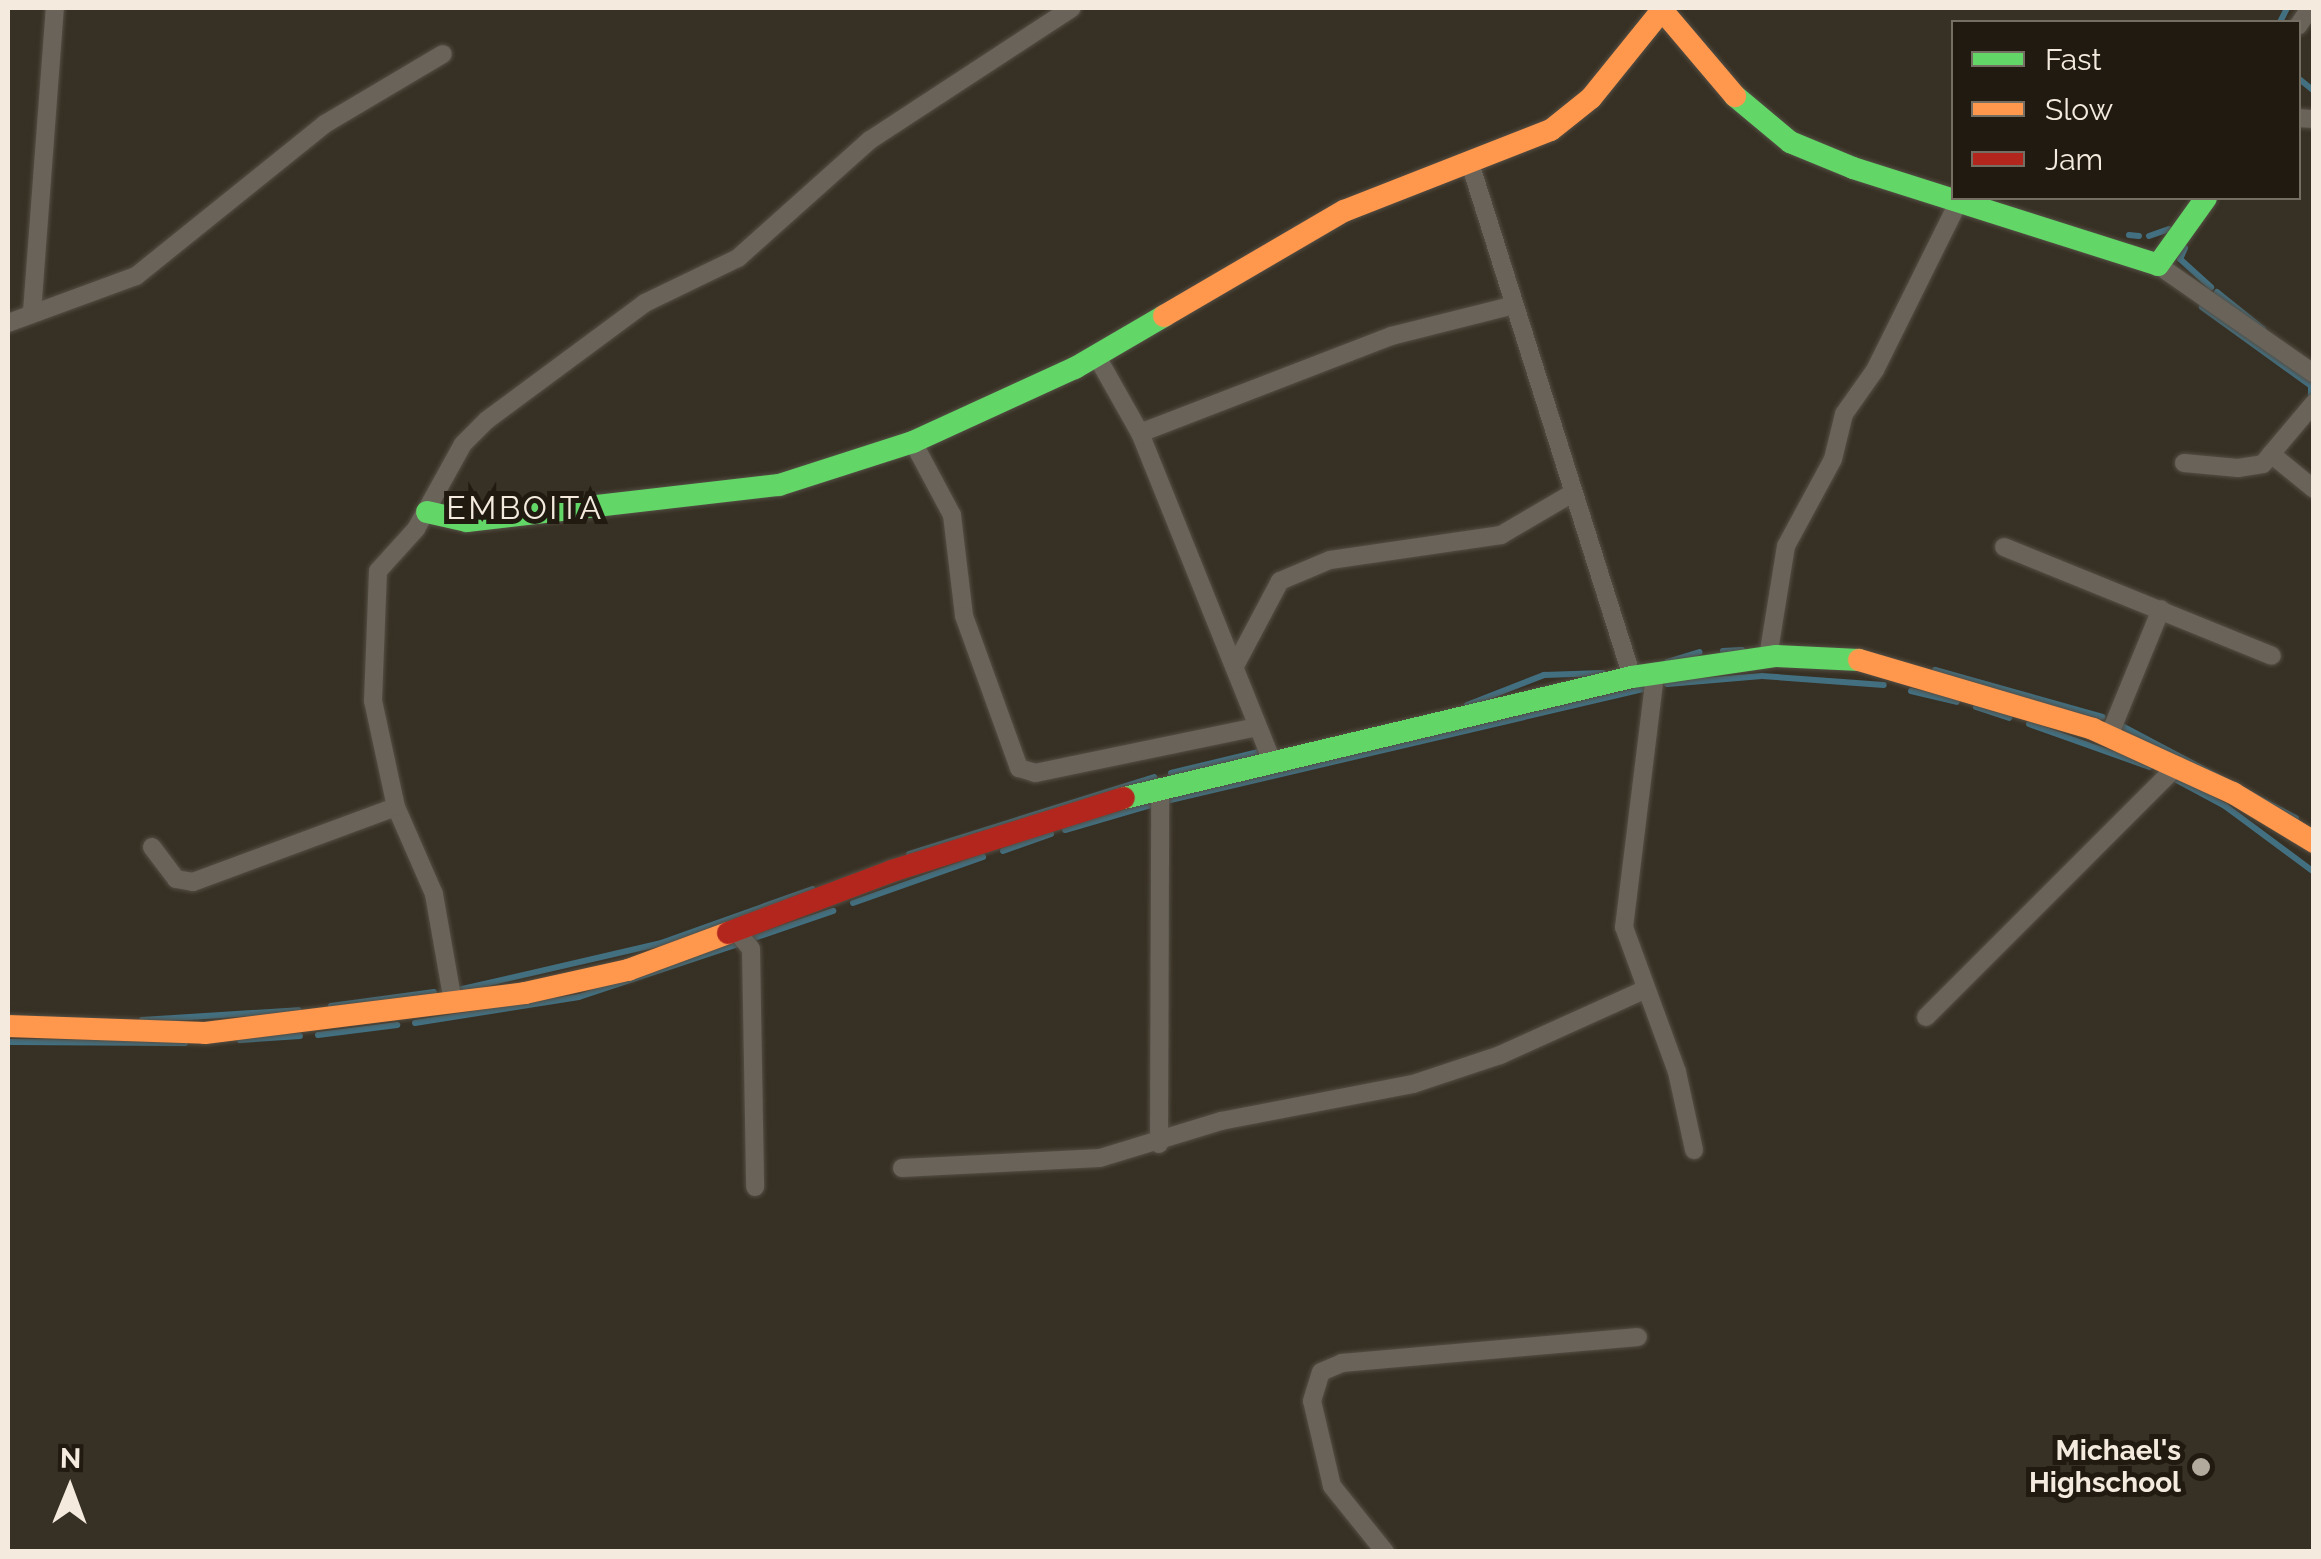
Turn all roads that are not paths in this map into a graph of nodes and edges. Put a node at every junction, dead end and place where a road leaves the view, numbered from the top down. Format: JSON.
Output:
{"nodes":[{"id":1,"x":55,"y":8,"type":"edge"},
{"id":2,"x":1072,"y":8,"type":"edge"},
{"id":3,"x":1661,"y":8,"type":"edge"},
{"id":4,"x":443,"y":54,"type":"dead end"},
{"id":5,"x":1468,"y":160,"type":"junction"},
{"id":6,"x":2205,"y":200,"type":"edge"},
{"id":7,"x":1958,"y":203,"type":"junction"},
{"id":8,"x":1993,"y":205,"type":"edge"},
{"id":9,"x":2158,"y":265,"type":"junction"},
{"id":10,"x":1514,"y":304,"type":"junction"},
{"id":11,"x":32,"y":312,"type":"junction"},
{"id":12,"x":8,"y":322,"type":"edge"},
{"id":13,"x":1096,"y":355,"type":"junction"},
{"id":14,"x":2314,"y":374,"type":"edge"},
{"id":15,"x":2314,"y":403,"type":"edge"},
{"id":16,"x":1140,"y":433,"type":"junction"},
{"id":17,"x":913,"y":442,"type":"junction"},
{"id":18,"x":2271,"y":454,"type":"junction"},
{"id":19,"x":2184,"y":463,"type":"dead end"},
{"id":20,"x":2314,"y":489,"type":"edge"},
{"id":21,"x":1574,"y":492,"type":"junction"},
{"id":22,"x":426,"y":512,"type":"junction"},
{"id":23,"x":2004,"y":547,"type":"dead end"},
{"id":24,"x":2161,"y":609,"type":"junction"},
{"id":25,"x":2272,"y":656,"type":"dead end"},
{"id":26,"x":1768,"y":657,"type":"junction"},
{"id":27,"x":1236,"y":664,"type":"junction"},
{"id":28,"x":1644,"y":676,"type":"junction"},
{"id":29,"x":1257,"y":727,"type":"junction"},
{"id":30,"x":2110,"y":736,"type":"junction"},
{"id":31,"x":1272,"y":762,"type":"junction"},
{"id":32,"x":2178,"y":765,"type":"junction"},
{"id":33,"x":1160,"y":787,"type":"junction"},
{"id":34,"x":396,"y":807,"type":"junction"},
{"id":35,"x":2314,"y":842,"type":"edge"},
{"id":36,"x":152,"y":847,"type":"dead end"},
{"id":37,"x":736,"y":931,"type":"junction"},
{"id":38,"x":1644,"y":990,"type":"junction"},
{"id":39,"x":453,"y":1002,"type":"junction"},
{"id":40,"x":1926,"y":1018,"type":"dead end"},
{"id":41,"x":8,"y":1026,"type":"edge"},
{"id":42,"x":1159,"y":1144,"type":"junction"},
{"id":43,"x":1694,"y":1150,"type":"dead end"},
{"id":44,"x":902,"y":1168,"type":"dead end"},
{"id":45,"x":755,"y":1186,"type":"dead end"},
{"id":46,"x":1638,"y":1337,"type":"dead end"},
{"id":47,"x":1384,"y":1552,"type":"edge"}],
"edges":[{"from":1,"to":11,"type":"street"},
{"from":2,"to":22,"type":"street"},
{"from":3,"to":5,"type":"street"},
{"from":3,"to":7,"type":"street"},
{"from":4,"to":11,"type":"street"},
{"from":5,"to":10,"type":"street"},
{"from":5,"to":13,"type":"street"},
{"from":6,"to":9,"type":"street"},
{"from":7,"to":8,"type":"street"},
{"from":7,"to":26,"type":"street"},
{"from":8,"to":9,"type":"street"},
{"from":9,"to":14,"type":"street"},
{"from":10,"to":16,"type":"street"},
{"from":10,"to":21,"type":"street"},
{"from":11,"to":12,"type":"street"},
{"from":13,"to":16,"type":"street"},
{"from":13,"to":17,"type":"street"},
{"from":15,"to":18,"type":"street"},
{"from":16,"to":27,"type":"street"},
{"from":17,"to":22,"type":"street"},
{"from":17,"to":29,"type":"street"},
{"from":18,"to":19,"type":"street"},
{"from":18,"to":20,"type":"street"},
{"from":21,"to":27,"type":"street"},
{"from":21,"to":28,"type":"street"},
{"from":22,"to":34,"type":"street"},
{"from":23,"to":24,"type":"street"},
{"from":24,"to":25,"type":"street"},
{"from":24,"to":30,"type":"street"},
{"from":26,"to":28,"type":"street"},
{"from":26,"to":30,"type":"street"},
{"from":27,"to":29,"type":"street"},
{"from":28,"to":31,"type":"street"},
{"from":28,"to":38,"type":"street"},
{"from":29,"to":31,"type":"street"},
{"from":30,"to":32,"type":"street"},
{"from":31,"to":33,"type":"street"},
{"from":32,"to":35,"type":"street"},
{"from":32,"to":40,"type":"street"},
{"from":33,"to":37,"type":"street"},
{"from":33,"to":42,"type":"street"},
{"from":34,"to":36,"type":"street"},
{"from":34,"to":39,"type":"street"},
{"from":37,"to":39,"type":"street"},
{"from":37,"to":45,"type":"street"},
{"from":38,"to":42,"type":"street"},
{"from":38,"to":43,"type":"street"},
{"from":39,"to":41,"type":"street"},
{"from":42,"to":44,"type":"street"},
{"from":46,"to":47,"type":"street"}]}
